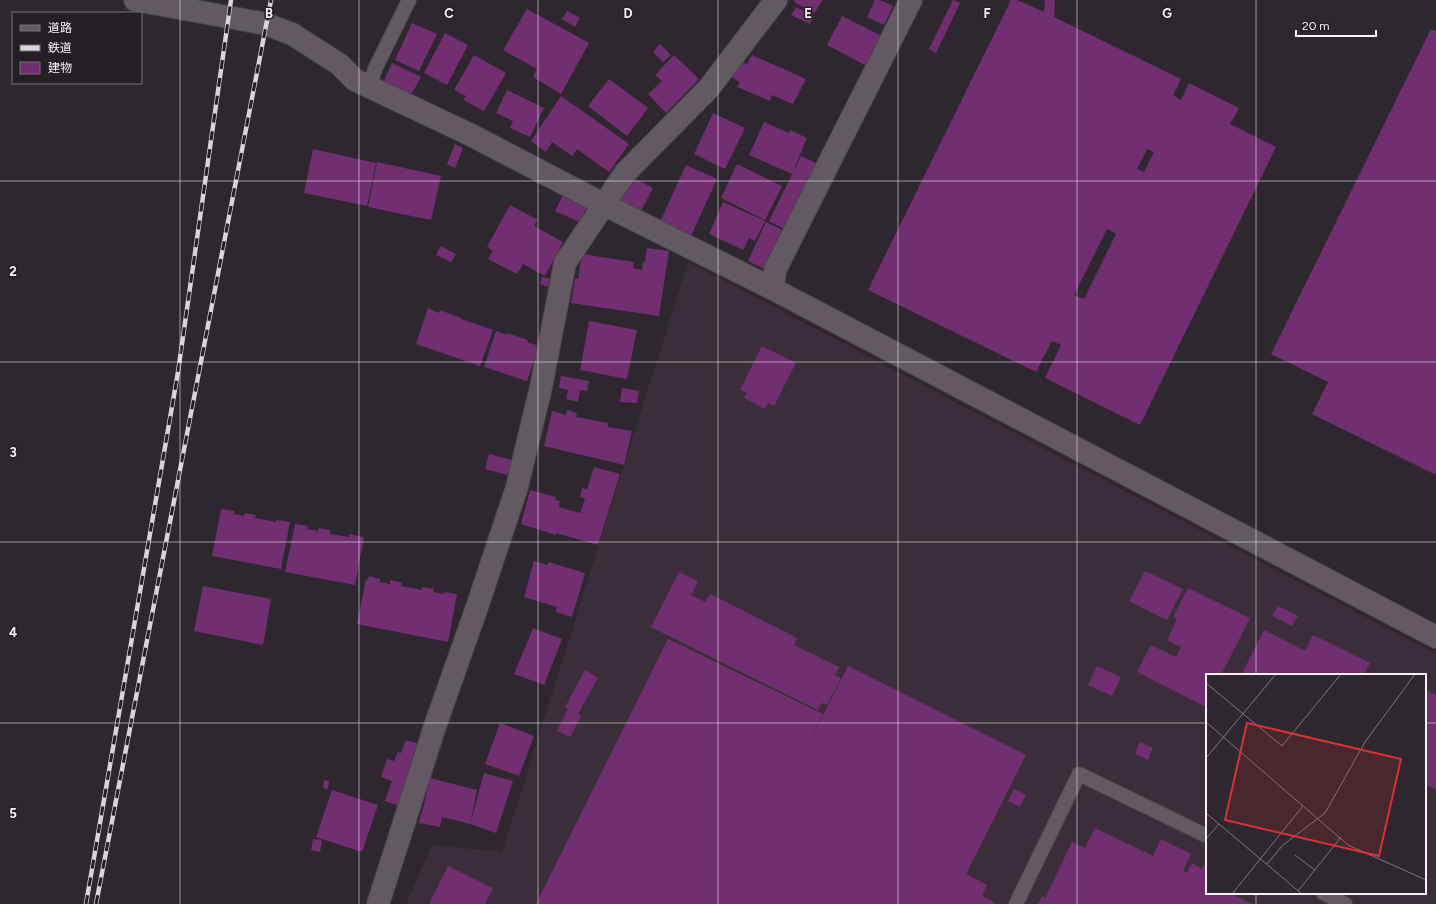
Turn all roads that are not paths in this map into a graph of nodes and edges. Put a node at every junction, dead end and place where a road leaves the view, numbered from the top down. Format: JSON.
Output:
{"nodes":[{"id":1,"x":134,"y":0,"type":"edge"},
{"id":2,"x":409,"y":0,"type":"edge"},
{"id":3,"x":776,"y":0,"type":"edge"},
{"id":4,"x":911,"y":0,"type":"edge"},
{"id":5,"x":369,"y":87,"type":"junction"},
{"id":6,"x":605,"y":205,"type":"junction"},
{"id":7,"x":773,"y":289,"type":"junction"},
{"id":8,"x":1436,"y":637,"type":"edge"},
{"id":9,"x":1206,"y":836,"type":"edge"},
{"id":10,"x":1325,"y":894,"type":"edge"},
{"id":11,"x":378,"y":904,"type":"edge"},
{"id":12,"x":1016,"y":904,"type":"edge"},
{"id":13,"x":1346,"y":904,"type":"edge"}],
"edges":[{"from":1,"to":5,"type":"street"},
{"from":2,"to":5,"type":"lane"},
{"from":3,"to":6,"type":"street"},
{"from":4,"to":7,"type":"street"},
{"from":5,"to":6,"type":"street"},
{"from":6,"to":7,"type":"street"},
{"from":6,"to":11,"type":"street"},
{"from":7,"to":8,"type":"street"},
{"from":9,"to":12,"type":"lane"},
{"from":10,"to":13,"type":"lane"}]}
